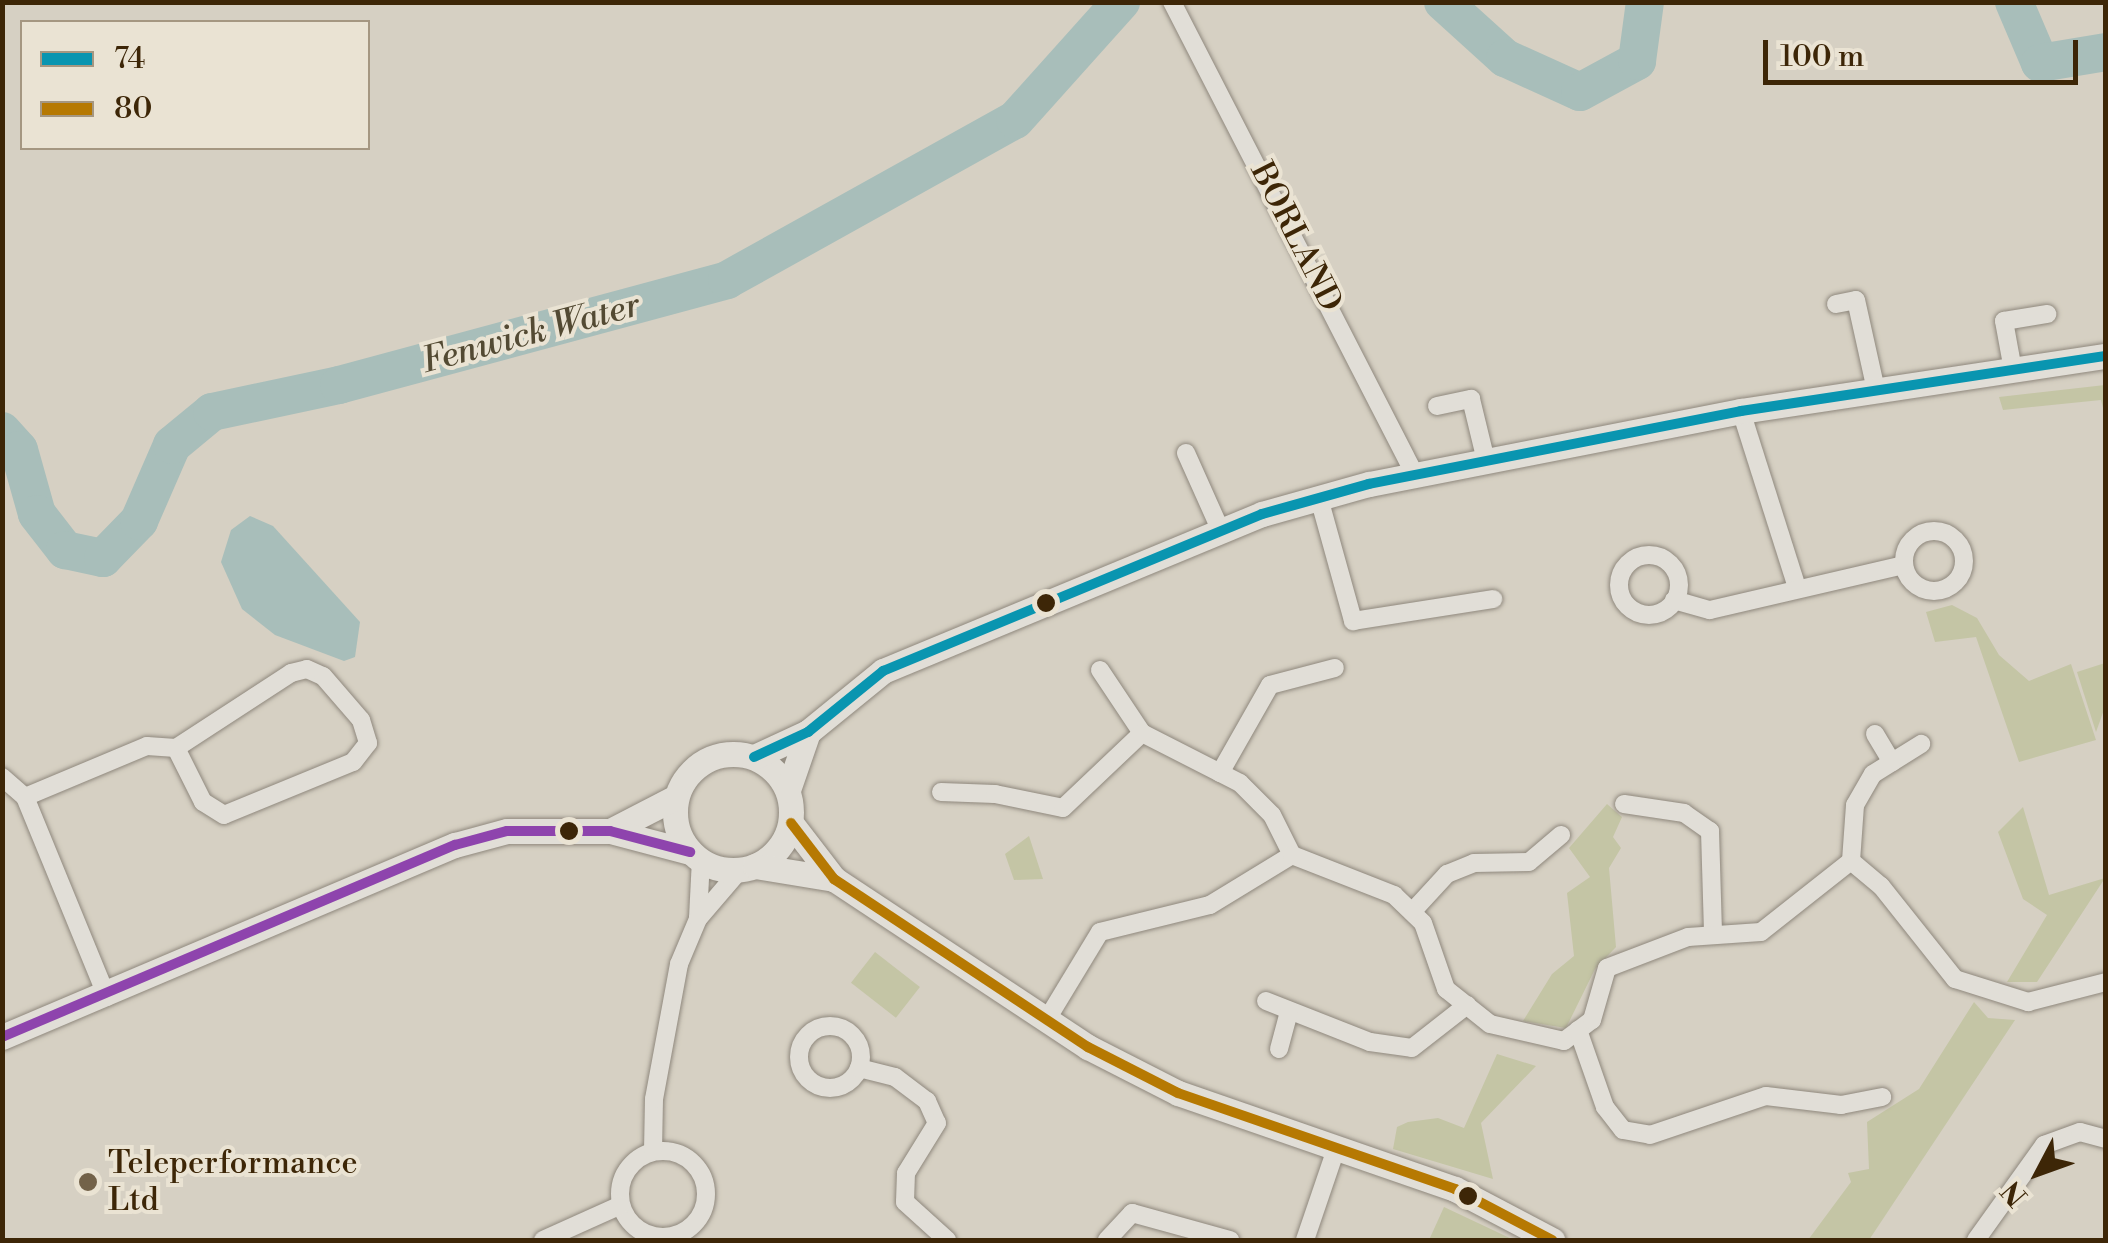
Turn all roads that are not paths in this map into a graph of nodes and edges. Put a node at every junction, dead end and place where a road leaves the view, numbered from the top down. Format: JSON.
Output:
{"nodes":[{"id":1,"x":1172,"y":2,"type":"edge"},
{"id":2,"x":1836,"y":304,"type":"dead end"},
{"id":3,"x":2047,"y":314,"type":"dead end"},
{"id":4,"x":2106,"y":356,"type":"edge"},
{"id":5,"x":2013,"y":370,"type":"junction"},
{"id":6,"x":1876,"y":390,"type":"junction"},
{"id":7,"x":1437,"y":406,"type":"dead end"},
{"id":8,"x":1741,"y":411,"type":"junction"},
{"id":9,"x":1186,"y":453,"type":"dead end"},
{"id":10,"x":1486,"y":461,"type":"junction"},
{"id":11,"x":1415,"y":475,"type":"junction"},
{"id":12,"x":1318,"y":498,"type":"junction"},
{"id":13,"x":1220,"y":529,"type":"junction"},
{"id":14,"x":1904,"y":565,"type":"dead end"},
{"id":15,"x":1797,"y":588,"type":"junction"},
{"id":16,"x":1493,"y":599,"type":"dead end"},
{"id":17,"x":1674,"y":600,"type":"dead end"},
{"id":18,"x":1335,"y":668,"type":"dead end"},
{"id":19,"x":1100,"y":670,"type":"dead end"},
{"id":20,"x":808,"y":732,"type":"junction"},
{"id":21,"x":1142,"y":733,"type":"junction"},
{"id":22,"x":1875,"y":734,"type":"dead end"},
{"id":23,"x":1922,"y":744,"type":"dead end"},
{"id":24,"x":176,"y":748,"type":"junction"},
{"id":25,"x":754,"y":756,"type":"junction"},
{"id":26,"x":1892,"y":762,"type":"junction"},
{"id":27,"x":1220,"y":773,"type":"junction"},
{"id":28,"x":2,"y":777,"type":"edge"},
{"id":29,"x":788,"y":790,"type":"junction"},
{"id":30,"x":941,"y":792,"type":"dead end"},
{"id":31,"x":676,"y":797,"type":"junction"},
{"id":32,"x":25,"y":798,"type":"junction"},
{"id":33,"x":1624,"y":804,"type":"dead end"},
{"id":34,"x":791,"y":823,"type":"junction"},
{"id":35,"x":610,"y":831,"type":"junction"},
{"id":36,"x":1561,"y":835,"type":"dead end"},
{"id":37,"x":1292,"y":855,"type":"junction"},
{"id":38,"x":696,"y":856,"type":"junction"},
{"id":39,"x":1851,"y":860,"type":"junction"},
{"id":40,"x":747,"y":868,"type":"junction"},
{"id":41,"x":834,"y":880,"type":"junction"},
{"id":42,"x":1412,"y":912,"type":"junction"},
{"id":43,"x":698,"y":919,"type":"junction"},
{"id":44,"x":1713,"y":935,"type":"junction"},
{"id":45,"x":2106,"y":982,"type":"edge"},
{"id":46,"x":108,"y":996,"type":"junction"},
{"id":47,"x":1266,"y":1001,"type":"dead end"},
{"id":48,"x":1467,"y":1005,"type":"junction"},
{"id":49,"x":1288,"y":1011,"type":"junction"},
{"id":50,"x":1046,"y":1021,"type":"junction"},
{"id":51,"x":1578,"y":1030,"type":"junction"},
{"id":52,"x":2,"y":1037,"type":"edge"},
{"id":53,"x":1279,"y":1048,"type":"dead end"},
{"id":54,"x":859,"y":1068,"type":"dead end"},
{"id":55,"x":1882,"y":1097,"type":"dead end"},
{"id":56,"x":2106,"y":1140,"type":"edge"},
{"id":57,"x":1336,"y":1149,"type":"junction"},
{"id":58,"x":653,"y":1151,"type":"junction"},
{"id":59,"x":621,"y":1206,"type":"junction"},
{"id":60,"x":686,"y":1237,"type":"edge"},
{"id":61,"x":543,"y":1240,"type":"edge"},
{"id":62,"x":947,"y":1240,"type":"edge"},
{"id":63,"x":1107,"y":1240,"type":"edge"},
{"id":64,"x":1230,"y":1240,"type":"edge"},
{"id":65,"x":1305,"y":1240,"type":"edge"},
{"id":66,"x":1552,"y":1240,"type":"edge"},
{"id":67,"x":1976,"y":1240,"type":"edge"}],
"edges":[{"from":1,"to":11,"type":"street","name":"BORLAND"},
{"from":2,"to":6,"type":"street"},
{"from":3,"to":5,"type":"street"},
{"from":4,"to":5,"type":"main road"},
{"from":5,"to":6,"type":"main road"},
{"from":6,"to":8,"type":"main road"},
{"from":7,"to":10,"type":"street"},
{"from":8,"to":10,"type":"main road"},
{"from":8,"to":15,"type":"street"},
{"from":9,"to":13,"type":"street"},
{"from":10,"to":11,"type":"main road"},
{"from":11,"to":12,"type":"main road"},
{"from":12,"to":13,"type":"main road"},
{"from":12,"to":16,"type":"street"},
{"from":13,"to":20,"type":"main road"},
{"from":14,"to":15,"type":"street"},
{"from":15,"to":17,"type":"street"},
{"from":18,"to":27,"type":"street"},
{"from":19,"to":21,"type":"street"},
{"from":20,"to":25,"type":"main road"},
{"from":20,"to":29,"type":"main road"},
{"from":21,"to":27,"type":"street"},
{"from":21,"to":30,"type":"street"},
{"from":22,"to":26,"type":"street"},
{"from":23,"to":26,"type":"street"},
{"from":24,"to":24,"type":"street"},
{"from":24,"to":32,"type":"street"},
{"from":25,"to":29,"type":"main road"},
{"from":25,"to":31,"type":"main road"},
{"from":26,"to":39,"type":"street"},
{"from":27,"to":37,"type":"street"},
{"from":28,"to":32,"type":"street"},
{"from":29,"to":34,"type":"main road"},
{"from":31,"to":35,"type":"main road"},
{"from":31,"to":38,"type":"main road"},
{"from":32,"to":46,"type":"street"},
{"from":33,"to":44,"type":"street"},
{"from":34,"to":40,"type":"main road"},
{"from":34,"to":41,"type":"main road"},
{"from":35,"to":38,"type":"main road"},
{"from":35,"to":46,"type":"main road"},
{"from":36,"to":42,"type":"street"},
{"from":37,"to":42,"type":"street"},
{"from":37,"to":50,"type":"street"},
{"from":38,"to":40,"type":"main road"},
{"from":38,"to":43,"type":"street"},
{"from":39,"to":44,"type":"street"},
{"from":39,"to":45,"type":"street"},
{"from":40,"to":41,"type":"main road"},
{"from":40,"to":43,"type":"street"},
{"from":41,"to":50,"type":"main road"},
{"from":42,"to":48,"type":"street"},
{"from":43,"to":58,"type":"street"},
{"from":44,"to":51,"type":"street"},
{"from":46,"to":52,"type":"main road"},
{"from":47,"to":49,"type":"street"},
{"from":48,"to":49,"type":"street"},
{"from":48,"to":51,"type":"street"},
{"from":49,"to":53,"type":"street"},
{"from":50,"to":57,"type":"main road"},
{"from":51,"to":55,"type":"street"},
{"from":54,"to":62,"type":"street"},
{"from":56,"to":67,"type":"street"},
{"from":57,"to":65,"type":"street"},
{"from":57,"to":66,"type":"main road"},
{"from":58,"to":59,"type":"street"},
{"from":58,"to":60,"type":"street"},
{"from":59,"to":60,"type":"street"},
{"from":59,"to":61,"type":"street"},
{"from":63,"to":64,"type":"street"}]}
